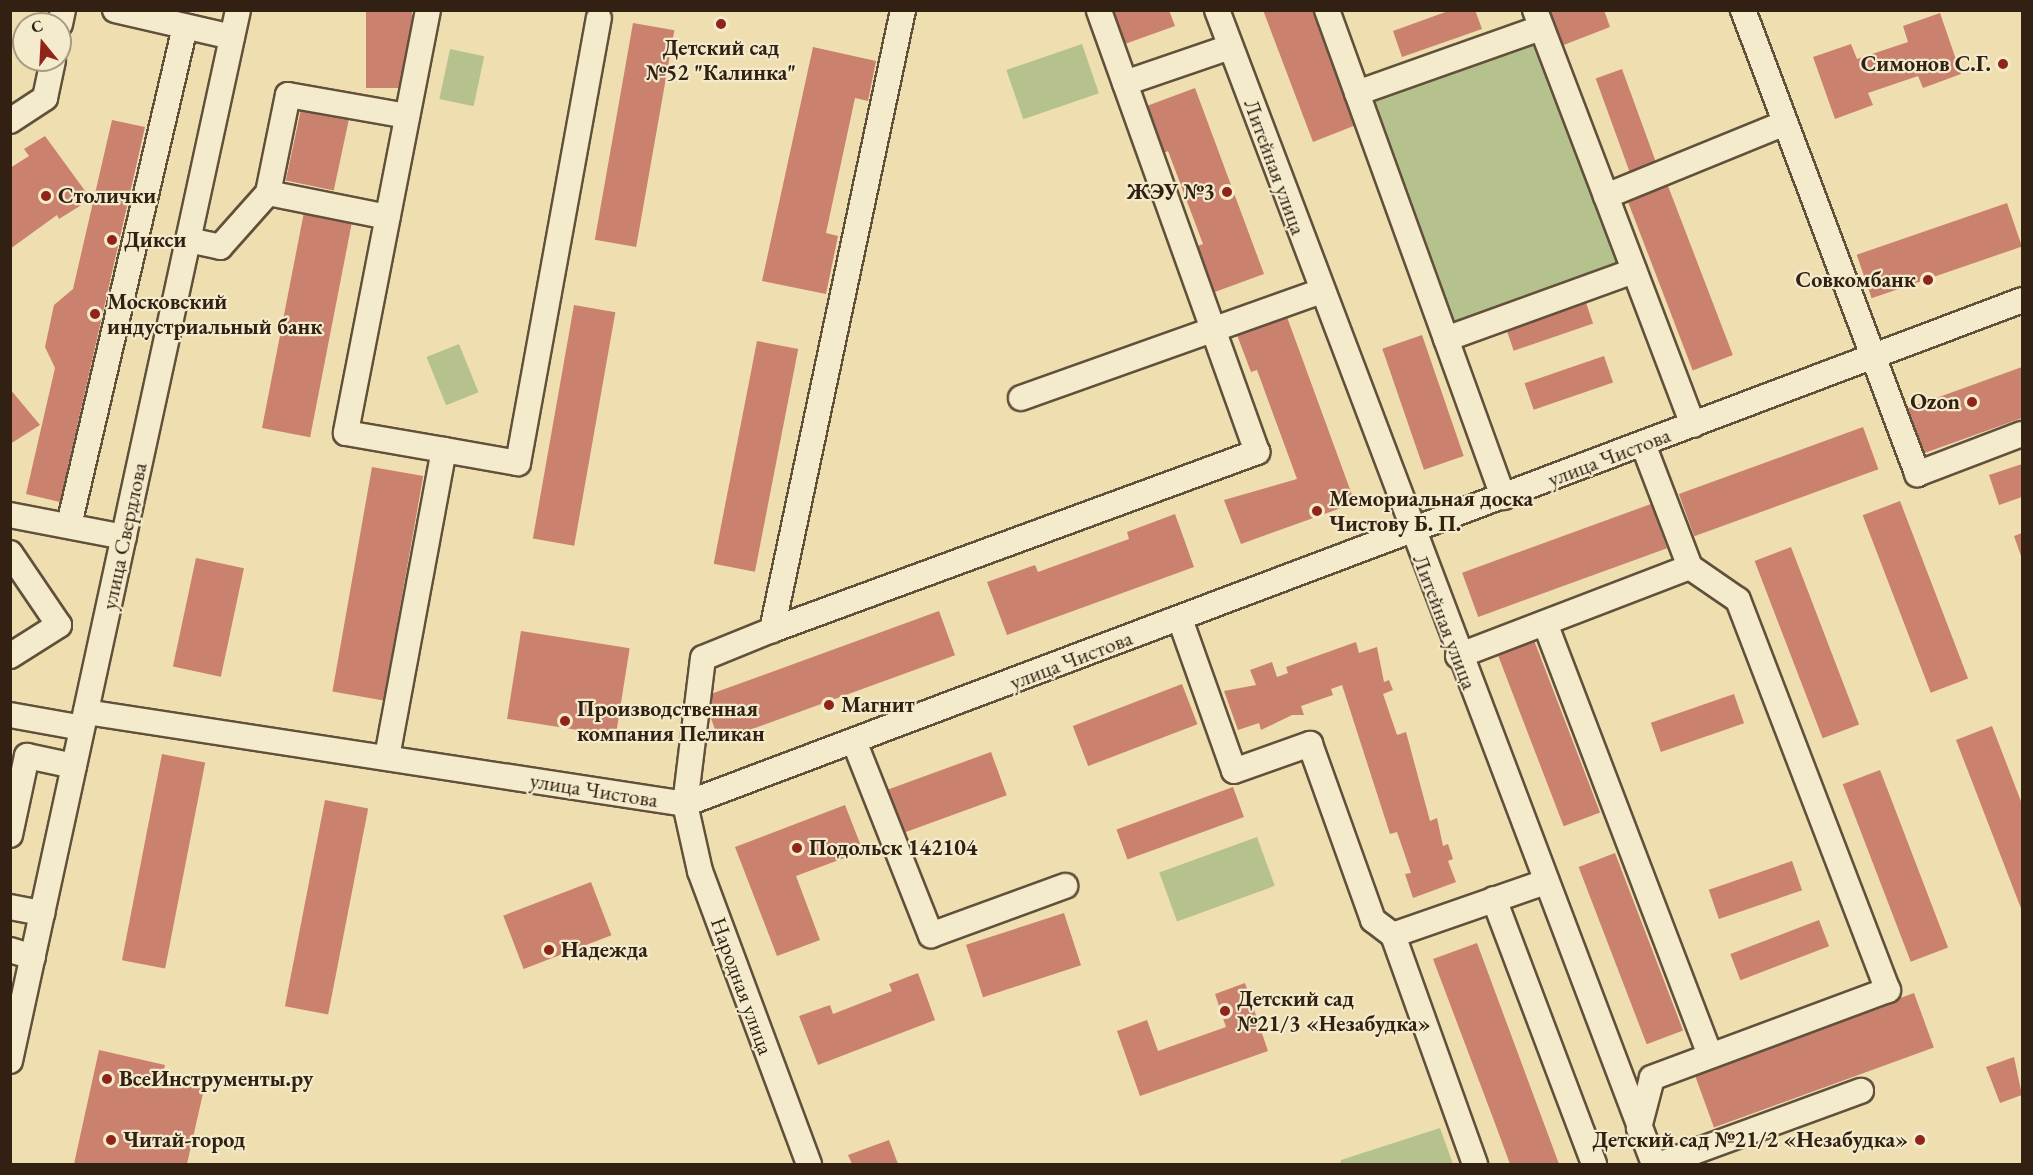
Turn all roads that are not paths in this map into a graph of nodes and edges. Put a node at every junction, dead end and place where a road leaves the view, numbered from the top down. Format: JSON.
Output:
{"nodes":[{"id":1,"x":115,"y":10,"type":"edge"},
{"id":2,"x":238,"y":10,"type":"edge"},
{"id":3,"x":428,"y":10,"type":"edge"},
{"id":4,"x":903,"y":10,"type":"edge"},
{"id":5,"x":1099,"y":10,"type":"edge"},
{"id":6,"x":1217,"y":10,"type":"edge"},
{"id":7,"x":1327,"y":10,"type":"edge"},
{"id":8,"x":1743,"y":10,"type":"edge"},
{"id":9,"x":599,"y":18,"type":"dead end"},
{"id":10,"x":1538,"y":19,"type":"edge"},
{"id":11,"x":185,"y":27,"type":"junction"},
{"id":12,"x":232,"y":37,"type":"junction"},
{"id":13,"x":1230,"y":48,"type":"junction"},
{"id":14,"x":50,"y":72,"type":"edge"},
{"id":15,"x":1125,"y":83,"type":"junction"},
{"id":16,"x":1357,"y":93,"type":"junction"},
{"id":17,"x":407,"y":116,"type":"junction"},
{"id":18,"x":10,"y":121,"type":"edge"},
{"id":19,"x":1785,"y":123,"type":"junction"},
{"id":20,"x":268,"y":193,"type":"junction"},
{"id":21,"x":1606,"y":196,"type":"junction"},
{"id":22,"x":388,"y":217,"type":"junction"},
{"id":23,"x":188,"y":240,"type":"junction"},
{"id":24,"x":1634,"y":271,"type":"junction"},
{"id":25,"x":1321,"y":291,"type":"junction"},
{"id":26,"x":2022,"y":300,"type":"edge"},
{"id":27,"x":1214,"y":331,"type":"junction"},
{"id":28,"x":1446,"y":339,"type":"junction"},
{"id":29,"x":1873,"y":357,"type":"junction"},
{"id":30,"x":1021,"y":398,"type":"dead end"},
{"id":31,"x":1693,"y":425,"type":"junction"},
{"id":32,"x":2022,"y":434,"type":"edge"},
{"id":33,"x":1642,"y":444,"type":"junction"},
{"id":34,"x":444,"y":450,"type":"junction"},
{"id":35,"x":1503,"y":497,"type":"junction"},
{"id":36,"x":10,"y":515,"type":"edge"},
{"id":37,"x":69,"y":525,"type":"junction"},
{"id":38,"x":1411,"y":532,"type":"junction"},
{"id":39,"x":124,"y":537,"type":"junction"},
{"id":40,"x":10,"y":553,"type":"edge"},
{"id":41,"x":1690,"y":567,"type":"junction"},
{"id":42,"x":1180,"y":619,"type":"junction"},
{"id":43,"x":1545,"y":623,"type":"junction"},
{"id":44,"x":772,"y":630,"type":"junction"},
{"id":45,"x":10,"y":656,"type":"edge"},
{"id":46,"x":1458,"y":656,"type":"junction"},
{"id":47,"x":10,"y":715,"type":"edge"},
{"id":48,"x":84,"y":720,"type":"junction"},
{"id":49,"x":854,"y":741,"type":"junction"},
{"id":50,"x":387,"y":757,"type":"junction"},
{"id":51,"x":74,"y":766,"type":"junction"},
{"id":52,"x":685,"y":804,"type":"junction"},
{"id":53,"x":10,"y":835,"type":"edge"},
{"id":54,"x":1545,"y":882,"type":"junction"},
{"id":55,"x":1065,"y":886,"type":"dead end"},
{"id":56,"x":1494,"y":899,"type":"junction"},
{"id":57,"x":10,"y":907,"type":"edge"},
{"id":58,"x":42,"y":913,"type":"junction"},
{"id":59,"x":1394,"y":935,"type":"junction"},
{"id":60,"x":22,"y":953,"type":"edge"},
{"id":61,"x":1710,"y":1056,"type":"junction"},
{"id":62,"x":10,"y":1061,"type":"edge"},
{"id":63,"x":1861,"y":1091,"type":"dead end"},
{"id":64,"x":1639,"y":1128,"type":"junction"},
{"id":65,"x":809,"y":1164,"type":"edge"},
{"id":66,"x":1475,"y":1164,"type":"edge"},
{"id":67,"x":1594,"y":1164,"type":"edge"},
{"id":68,"x":1654,"y":1164,"type":"edge"},
{"id":69,"x":1661,"y":1164,"type":"edge"}],
"edges":[{"from":1,"to":11,"type":"street"},
{"from":2,"to":12,"type":"street","name":"улица Свердлова"},
{"from":3,"to":17,"type":"street"},
{"from":4,"to":44,"type":"street"},
{"from":5,"to":15,"type":"street"},
{"from":6,"to":13,"type":"street","name":"Литейная улица"},
{"from":7,"to":16,"type":"street"},
{"from":8,"to":19,"type":"street"},
{"from":9,"to":34,"type":"street"},
{"from":10,"to":16,"type":"street"},
{"from":10,"to":21,"type":"street"},
{"from":11,"to":12,"type":"street"},
{"from":11,"to":37,"type":"street"},
{"from":12,"to":23,"type":"street","name":"улица Свердлова"},
{"from":13,"to":15,"type":"street"},
{"from":13,"to":25,"type":"street","name":"Литейная улица"},
{"from":14,"to":18,"type":"street"},
{"from":15,"to":27,"type":"street"},
{"from":16,"to":28,"type":"street"},
{"from":17,"to":20,"type":"street"},
{"from":17,"to":22,"type":"street"},
{"from":19,"to":21,"type":"street"},
{"from":19,"to":29,"type":"street"},
{"from":20,"to":22,"type":"street"},
{"from":20,"to":23,"type":"street"},
{"from":21,"to":24,"type":"street"},
{"from":22,"to":34,"type":"street"},
{"from":23,"to":39,"type":"street","name":"улица Свердлова"},
{"from":24,"to":28,"type":"street"},
{"from":24,"to":31,"type":"street"},
{"from":25,"to":27,"type":"street"},
{"from":25,"to":38,"type":"street","name":"Литейная улица"},
{"from":26,"to":29,"type":"street","name":"улица Чистова"},
{"from":27,"to":30,"type":"street"},
{"from":27,"to":44,"type":"street"},
{"from":28,"to":35,"type":"street"},
{"from":29,"to":31,"type":"street","name":"улица Чистова"},
{"from":29,"to":32,"type":"street"},
{"from":31,"to":33,"type":"street","name":"улица Чистова"},
{"from":33,"to":35,"type":"street","name":"улица Чистова"},
{"from":33,"to":41,"type":"street"},
{"from":34,"to":50,"type":"street"},
{"from":35,"to":38,"type":"street","name":"улица Чистова"},
{"from":36,"to":37,"type":"street"},
{"from":37,"to":39,"type":"street"},
{"from":38,"to":42,"type":"street","name":"улица Чистова"},
{"from":38,"to":46,"type":"street","name":"Литейная улица"},
{"from":39,"to":48,"type":"street","name":"улица Свердлова"},
{"from":40,"to":45,"type":"street"},
{"from":41,"to":43,"type":"street"},
{"from":41,"to":61,"type":"street"},
{"from":42,"to":49,"type":"street","name":"улица Чистова"},
{"from":42,"to":59,"type":"street"},
{"from":43,"to":46,"type":"street"},
{"from":43,"to":61,"type":"street"},
{"from":44,"to":52,"type":"street","name":"Народная улица"},
{"from":46,"to":54,"type":"street","name":"Литейная улица"},
{"from":47,"to":48,"type":"street","name":"улица Чистова"},
{"from":48,"to":50,"type":"street","name":"улица Чистова"},
{"from":48,"to":51,"type":"street","name":"улица Свердлова"},
{"from":49,"to":52,"type":"street","name":"улица Чистова"},
{"from":49,"to":55,"type":"street"},
{"from":50,"to":52,"type":"street","name":"улица Чистова"},
{"from":51,"to":53,"type":"street"},
{"from":51,"to":58,"type":"street","name":"улица Свердлова"},
{"from":52,"to":65,"type":"street","name":"Народная улица"},
{"from":54,"to":56,"type":"street"},
{"from":54,"to":64,"type":"street","name":"Литейная улица"},
{"from":56,"to":59,"type":"street"},
{"from":56,"to":67,"type":"street"},
{"from":57,"to":58,"type":"street"},
{"from":58,"to":60,"type":"street","name":"улица Свердлова"},
{"from":59,"to":66,"type":"street"},
{"from":60,"to":62,"type":"street","name":"улица Свердлова"},
{"from":61,"to":64,"type":"street"},
{"from":63,"to":69,"type":"street"},
{"from":64,"to":68,"type":"street","name":"Литейная улица"}]}
